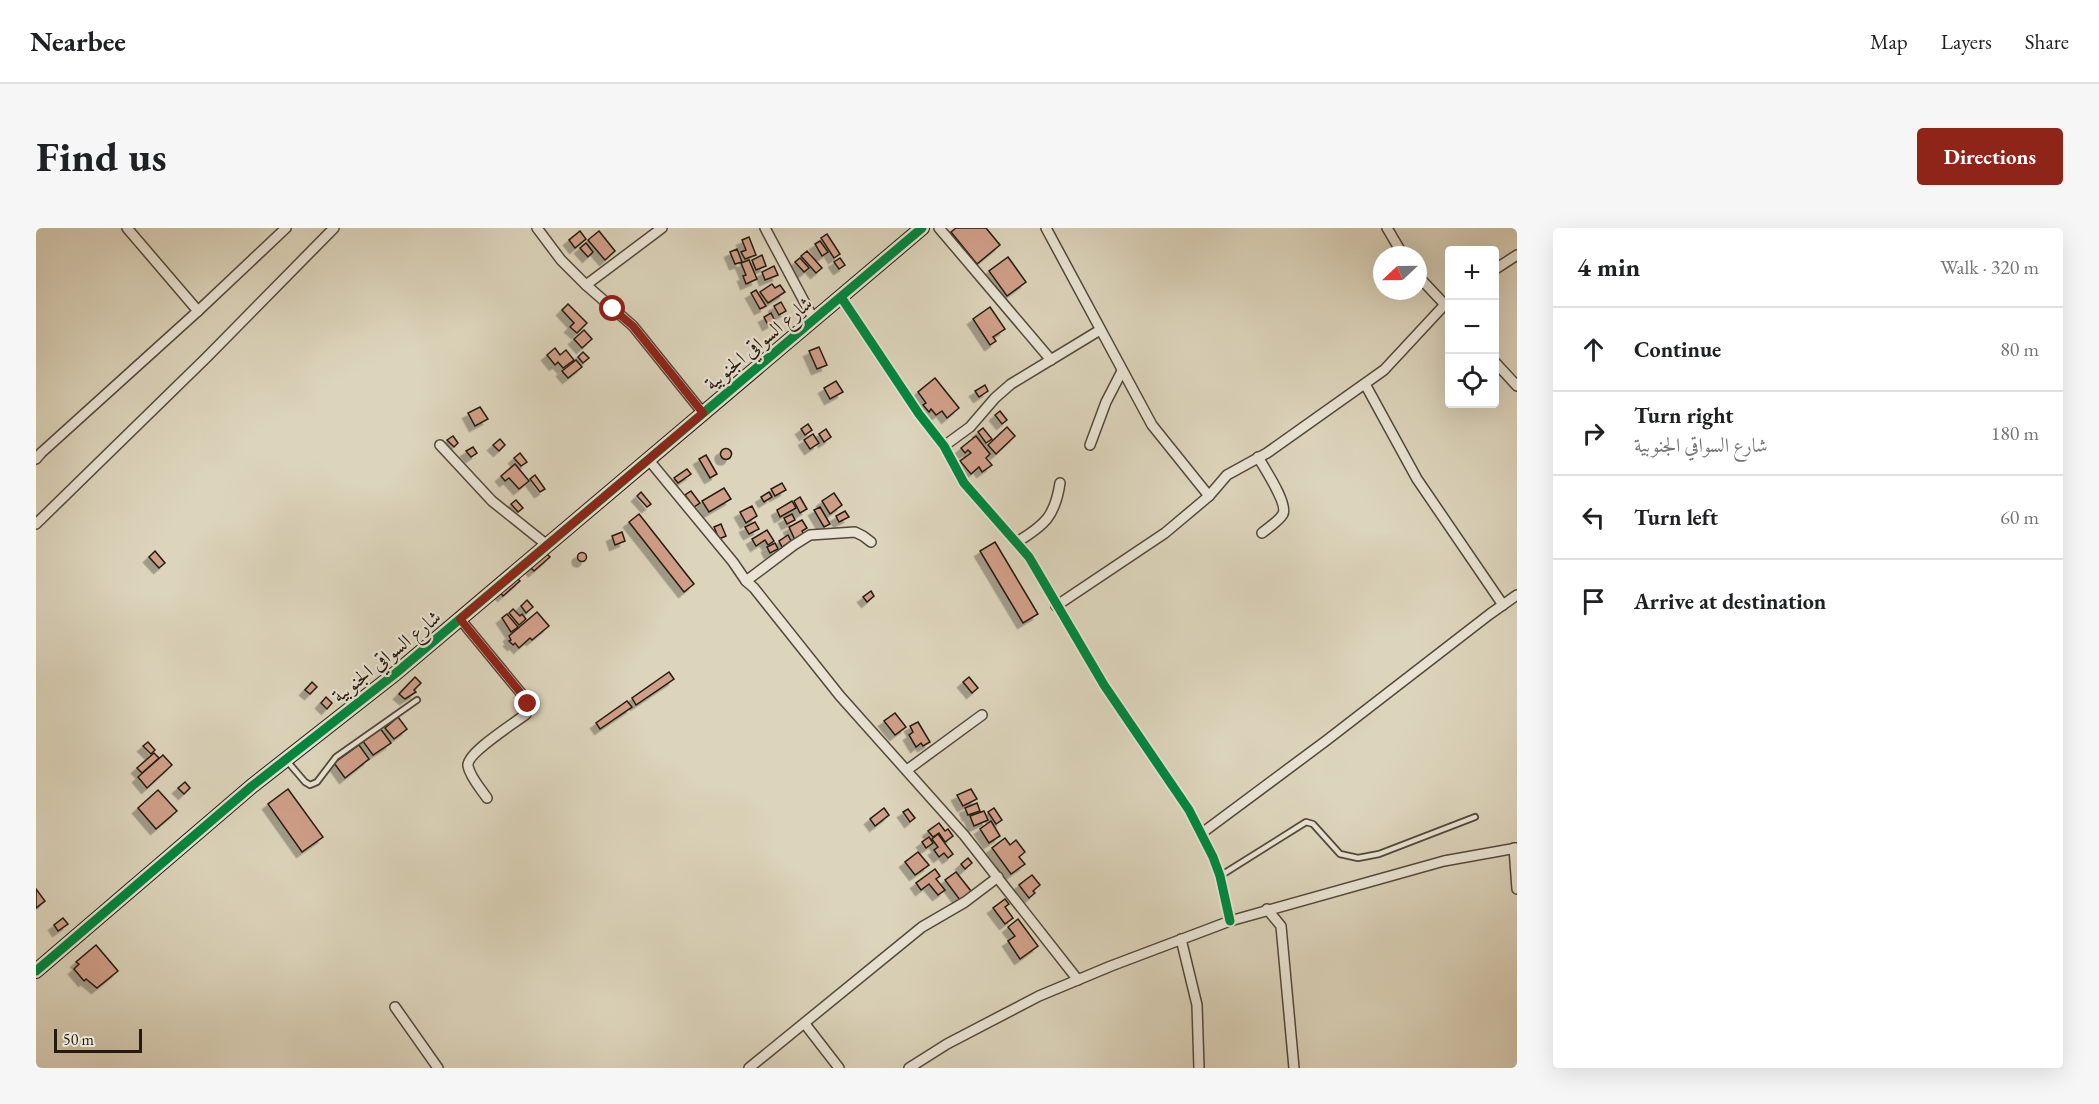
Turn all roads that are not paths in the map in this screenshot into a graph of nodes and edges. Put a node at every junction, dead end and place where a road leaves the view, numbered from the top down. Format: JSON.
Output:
{"nodes":[{"id":1,"x":127,"y":228,"type":"edge"},
{"id":2,"x":286,"y":228,"type":"edge"},
{"id":3,"x":334,"y":228,"type":"edge"},
{"id":4,"x":537,"y":228,"type":"edge"},
{"id":5,"x":662,"y":228,"type":"edge"},
{"id":6,"x":765,"y":228,"type":"edge"},
{"id":7,"x":922,"y":228,"type":"edge"},
{"id":8,"x":939,"y":228,"type":"edge"},
{"id":9,"x":1046,"y":228,"type":"edge"},
{"id":10,"x":1387,"y":228,"type":"edge"},
{"id":11,"x":1398,"y":246,"type":"edge"},
{"id":12,"x":1517,"y":255,"type":"edge"},
{"id":13,"x":1499,"y":267,"type":"edge"},
{"id":14,"x":586,"y":285,"type":"junction"},
{"id":15,"x":1427,"y":285,"type":"edge"},
{"id":16,"x":841,"y":297,"type":"junction"},
{"id":17,"x":1445,"y":302,"type":"edge"},
{"id":18,"x":1445,"y":308,"type":"edge"},
{"id":19,"x":198,"y":311,"type":"junction"},
{"id":20,"x":813,"y":320,"type":"junction"},
{"id":21,"x":1100,"y":330,"type":"junction"},
{"id":22,"x":1051,"y":360,"type":"junction"},
{"id":23,"x":1499,"y":366,"type":"edge"},
{"id":24,"x":1122,"y":371,"type":"junction"},
{"id":25,"x":1365,"y":384,"type":"junction"},
{"id":26,"x":1517,"y":386,"type":"edge"},
{"id":27,"x":703,"y":413,"type":"junction"},
{"id":28,"x":440,"y":445,"type":"dead end"},
{"id":29,"x":1090,"y":445,"type":"dead end"},
{"id":30,"x":944,"y":446,"type":"junction"},
{"id":31,"x":1258,"y":457,"type":"junction"},
{"id":32,"x":36,"y":459,"type":"edge"},
{"id":33,"x":648,"y":459,"type":"junction"},
{"id":34,"x":1059,"y":483,"type":"dead end"},
{"id":35,"x":1209,"y":496,"type":"junction"},
{"id":36,"x":36,"y":524,"type":"edge"},
{"id":37,"x":1262,"y":533,"type":"dead end"},
{"id":38,"x":871,"y":542,"type":"dead end"},
{"id":39,"x":1017,"y":542,"type":"junction"},
{"id":40,"x":547,"y":545,"type":"junction"},
{"id":41,"x":746,"y":580,"type":"junction"},
{"id":42,"x":1517,"y":595,"type":"edge"},
{"id":43,"x":1503,"y":605,"type":"junction"},
{"id":44,"x":1056,"y":606,"type":"junction"},
{"id":45,"x":460,"y":619,"type":"junction"},
{"id":46,"x":417,"y":700,"type":"dead end"},
{"id":47,"x":982,"y":715,"type":"dead end"},
{"id":48,"x":286,"y":760,"type":"junction"},
{"id":49,"x":907,"y":770,"type":"junction"},
{"id":50,"x":487,"y":798,"type":"dead end"},
{"id":51,"x":1475,"y":817,"type":"dead end"},
{"id":52,"x":1202,"y":833,"type":"junction"},
{"id":53,"x":1515,"y":848,"type":"edge"},
{"id":54,"x":1220,"y":876,"type":"junction"},
{"id":55,"x":998,"y":877,"type":"junction"},
{"id":56,"x":1517,"y":889,"type":"edge"},
{"id":57,"x":1267,"y":909,"type":"junction"},
{"id":58,"x":1230,"y":921,"type":"junction"},
{"id":59,"x":1181,"y":939,"type":"junction"},
{"id":60,"x":36,"y":970,"type":"edge"},
{"id":61,"x":1078,"y":980,"type":"junction"},
{"id":62,"x":394,"y":1007,"type":"dead end"},
{"id":63,"x":805,"y":1024,"type":"junction"},
{"id":64,"x":438,"y":1068,"type":"edge"},
{"id":65,"x":749,"y":1068,"type":"edge"},
{"id":66,"x":839,"y":1068,"type":"edge"},
{"id":67,"x":909,"y":1068,"type":"edge"},
{"id":68,"x":1199,"y":1068,"type":"edge"},
{"id":69,"x":1294,"y":1068,"type":"edge"}],
"edges":[{"from":1,"to":19,"type":"street"},
{"from":2,"to":19,"type":"street"},
{"from":3,"to":36,"type":"street"},
{"from":4,"to":14,"type":"street"},
{"from":5,"to":14,"type":"street"},
{"from":6,"to":20,"type":"street"},
{"from":7,"to":16,"type":"street","name":"شارع السواقي الجنوبية"},
{"from":8,"to":22,"type":"street"},
{"from":9,"to":21,"type":"street"},
{"from":10,"to":11,"type":"street"},
{"from":12,"to":13,"type":"street"},
{"from":14,"to":27,"type":"street"},
{"from":15,"to":17,"type":"street"},
{"from":16,"to":20,"type":"street","name":"شارع السواقي الجنوبية"},
{"from":16,"to":30,"type":"street"},
{"from":18,"to":25,"type":"street"},
{"from":19,"to":32,"type":"street"},
{"from":20,"to":27,"type":"street","name":"شارع السواقي الجنوبية"},
{"from":21,"to":22,"type":"street"},
{"from":21,"to":24,"type":"street"},
{"from":22,"to":30,"type":"street"},
{"from":23,"to":26,"type":"street"},
{"from":24,"to":29,"type":"street"},
{"from":24,"to":35,"type":"street"},
{"from":25,"to":31,"type":"street"},
{"from":25,"to":43,"type":"street"},
{"from":27,"to":33,"type":"street","name":"شارع السواقي الجنوبية"},
{"from":28,"to":40,"type":"street"},
{"from":30,"to":39,"type":"street"},
{"from":31,"to":35,"type":"street"},
{"from":31,"to":37,"type":"street"},
{"from":33,"to":40,"type":"street","name":"شارع السواقي الجنوبية"},
{"from":33,"to":41,"type":"street"},
{"from":34,"to":39,"type":"street"},
{"from":35,"to":44,"type":"street"},
{"from":38,"to":41,"type":"street"},
{"from":39,"to":44,"type":"street"},
{"from":40,"to":45,"type":"street","name":"شارع السواقي الجنوبية"},
{"from":41,"to":49,"type":"street"},
{"from":42,"to":43,"type":"street"},
{"from":43,"to":52,"type":"street"},
{"from":44,"to":52,"type":"street"},
{"from":45,"to":48,"type":"street","name":"شارع السواقي الجنوبية"},
{"from":45,"to":50,"type":"street"},
{"from":46,"to":48,"type":"lane"},
{"from":47,"to":49,"type":"street"},
{"from":48,"to":60,"type":"street","name":"شارع السواقي الجنوبية"},
{"from":49,"to":55,"type":"street"},
{"from":51,"to":54,"type":"lane"},
{"from":52,"to":54,"type":"street"},
{"from":53,"to":56,"type":"street"},
{"from":53,"to":57,"type":"street"},
{"from":54,"to":58,"type":"street"},
{"from":55,"to":61,"type":"street"},
{"from":55,"to":63,"type":"street"},
{"from":57,"to":58,"type":"street"},
{"from":57,"to":69,"type":"street"},
{"from":58,"to":59,"type":"street"},
{"from":59,"to":61,"type":"street"},
{"from":59,"to":68,"type":"street"},
{"from":61,"to":67,"type":"street"},
{"from":62,"to":64,"type":"street"},
{"from":63,"to":65,"type":"street"},
{"from":63,"to":66,"type":"street"}]}
